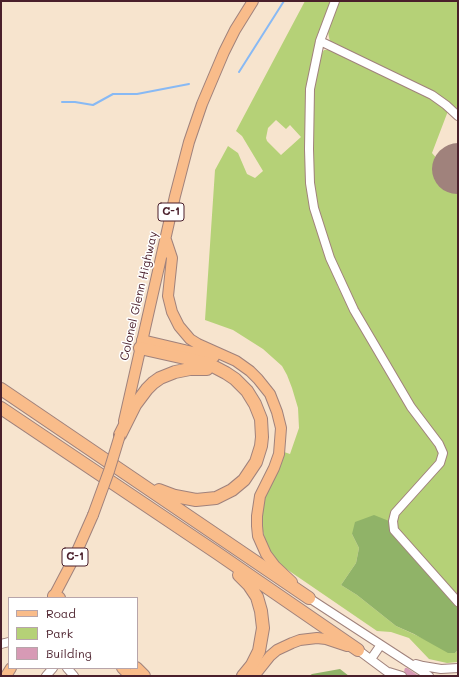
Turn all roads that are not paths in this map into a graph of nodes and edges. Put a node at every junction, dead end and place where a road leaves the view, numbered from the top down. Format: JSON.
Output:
{"nodes":[{"id":1,"x":253,"y":1,"type":"edge"},
{"id":2,"x":335,"y":1,"type":"edge"},
{"id":3,"x":320,"y":41,"type":"junction"},
{"id":4,"x":458,"y":116,"type":"edge"},
{"id":5,"x":166,"y":239,"type":"junction"},
{"id":6,"x":141,"y":344,"type":"junction"},
{"id":7,"x":221,"y":356,"type":"junction"},
{"id":8,"x":215,"y":368,"type":"junction"},
{"id":9,"x":1,"y":389,"type":"edge"},
{"id":10,"x":1,"y":408,"type":"edge"},
{"id":11,"x":120,"y":435,"type":"junction"},
{"id":12,"x":137,"y":482,"type":"junction"},
{"id":13,"x":217,"y":553,"type":"junction"},
{"id":14,"x":56,"y":597,"type":"edge"},
{"id":15,"x":309,"y":598,"type":"junction"},
{"id":16,"x":458,"y":602,"type":"edge"},
{"id":17,"x":380,"y":646,"type":"junction"},
{"id":18,"x":358,"y":650,"type":"junction"},
{"id":19,"x":399,"y":657,"type":"junction"},
{"id":20,"x":371,"y":659,"type":"junction"},
{"id":21,"x":458,"y":668,"type":"edge"},
{"id":22,"x":391,"y":675,"type":"edge"},
{"id":23,"x":243,"y":676,"type":"edge"},
{"id":24,"x":254,"y":676,"type":"edge"},
{"id":25,"x":402,"y":676,"type":"edge"},
{"id":26,"x":429,"y":676,"type":"edge"}],
"edges":[{"from":1,"to":5,"type":"main road","name":"Colonel Glenn Highway","number":"C-1"},
{"from":2,"to":3,"type":"street"},
{"from":3,"to":4,"type":"street"},
{"from":3,"to":16,"type":"street"},
{"from":5,"to":6,"type":"main road","name":"Colonel Glenn Highway","number":"C-1"},
{"from":5,"to":7,"type":"main road"},
{"from":6,"to":7,"type":"main road"},
{"from":6,"to":8,"type":"highway"},
{"from":6,"to":11,"type":"main road","name":"Colonel Glenn Highway","number":"C-1"},
{"from":7,"to":15,"type":"main road"},
{"from":8,"to":11,"type":"highway"},
{"from":8,"to":12,"type":"highway"},
{"from":9,"to":12,"type":"highway"},
{"from":10,"to":13,"type":"highway"},
{"from":11,"to":14,"type":"main road","name":"Colonel Glenn Highway","number":"C-1","bridge":true},
{"from":12,"to":15,"type":"highway"},
{"from":13,"to":18,"type":"highway"},
{"from":13,"to":23,"type":"highway"},
{"from":15,"to":17,"type":"street"},
{"from":17,"to":19,"type":"street"},
{"from":17,"to":20,"type":"street"},
{"from":18,"to":20,"type":"street"},
{"from":18,"to":24,"type":"main road"},
{"from":19,"to":21,"type":"street"},
{"from":19,"to":26,"type":"street"},
{"from":20,"to":22,"type":"street"},
{"from":22,"to":25,"type":"street"}]}
